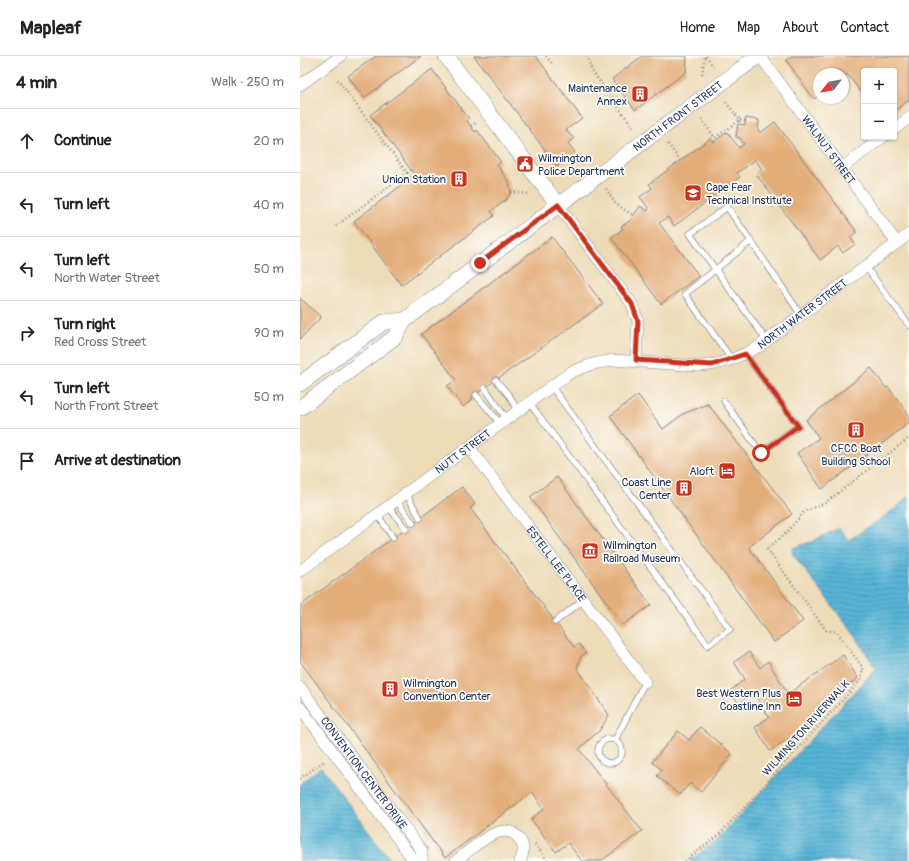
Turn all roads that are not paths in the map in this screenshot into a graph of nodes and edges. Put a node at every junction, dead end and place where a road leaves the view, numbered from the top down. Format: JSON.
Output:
{"nodes":[{"id":1,"x":341,"y":56,"type":"edge"},
{"id":2,"x":446,"y":56,"type":"edge"},
{"id":3,"x":759,"y":56,"type":"edge"},
{"id":4,"x":300,"y":85,"type":"edge"},
{"id":5,"x":909,"y":118,"type":"edge"},
{"id":6,"x":897,"y":127,"type":"edge"},
{"id":7,"x":879,"y":140,"type":"edge"},
{"id":8,"x":842,"y":168,"type":"junction"},
{"id":9,"x":558,"y":205,"type":"junction"},
{"id":10,"x":909,"y":234,"type":"edge"},
{"id":11,"x":751,"y":242,"type":"junction"},
{"id":12,"x":897,"y":243,"type":"junction"},
{"id":13,"x":866,"y":266,"type":"junction"},
{"id":14,"x":716,"y":269,"type":"junction"},
{"id":15,"x":801,"y":315,"type":"junction"},
{"id":16,"x":405,"y":320,"type":"junction"},
{"id":17,"x":909,"y":326,"type":"edge"},
{"id":18,"x":767,"y":341,"type":"junction"},
{"id":19,"x":745,"y":354,"type":"junction"},
{"id":20,"x":636,"y":360,"type":"junction"},
{"id":21,"x":732,"y":360,"type":"junction"},
{"id":22,"x":496,"y":380,"type":"dead end"},
{"id":23,"x":300,"y":384,"type":"edge"},
{"id":24,"x":551,"y":385,"type":"junction"},
{"id":25,"x":485,"y":388,"type":"dead end"},
{"id":26,"x":476,"y":395,"type":"dead end"},
{"id":27,"x":724,"y":401,"type":"dead end"},
{"id":28,"x":529,"y":402,"type":"junction"},
{"id":29,"x":300,"y":408,"type":"edge"},
{"id":30,"x":517,"y":411,"type":"junction"},
{"id":31,"x":503,"y":421,"type":"junction"},
{"id":32,"x":469,"y":446,"type":"junction"},
{"id":33,"x":406,"y":493,"type":"junction"},
{"id":34,"x":392,"y":503,"type":"junction"},
{"id":35,"x":377,"y":514,"type":"junction"},
{"id":36,"x":420,"y":518,"type":"dead end"},
{"id":37,"x":413,"y":524,"type":"dead end"},
{"id":38,"x":406,"y":529,"type":"dead end"},
{"id":39,"x":393,"y":538,"type":"dead end"},
{"id":40,"x":300,"y":571,"type":"edge"},
{"id":41,"x":584,"y":600,"type":"junction"},
{"id":42,"x":555,"y":622,"type":"dead end"},
{"id":43,"x":645,"y":682,"type":"joint"},
{"id":44,"x":300,"y":687,"type":"edge"},
{"id":45,"x":300,"y":707,"type":"edge"},
{"id":46,"x":615,"y":740,"type":"junction"},
{"id":47,"x":422,"y":861,"type":"edge"},
{"id":48,"x":456,"y":861,"type":"edge"},
{"id":49,"x":520,"y":861,"type":"edge"}],
"edges":[{"from":1,"to":4,"type":"street"},
{"from":2,"to":9,"type":"main road"},
{"from":3,"to":8,"type":"street","name":"WALNUT STREET"},
{"from":3,"to":9,"type":"main road","name":"NORTH FRONT STREET"},
{"from":5,"to":6,"type":"street"},
{"from":7,"to":8,"type":"street"},
{"from":8,"to":12,"type":"street","name":"WALNUT STREET"},
{"from":9,"to":16,"type":"main road","name":"NORTH FRONT STREET"},
{"from":9,"to":20,"type":"street"},
{"from":10,"to":12,"type":"street","name":"NORTH WATER STREET"},
{"from":11,"to":14,"type":"lane"},
{"from":11,"to":14,"type":"lane"},
{"from":11,"to":15,"type":"lane"},
{"from":12,"to":13,"type":"street","name":"NORTH WATER STREET"},
{"from":13,"to":15,"type":"street","name":"NORTH WATER STREET"},
{"from":13,"to":17,"type":"lane"},
{"from":14,"to":18,"type":"lane"},
{"from":14,"to":21,"type":"lane"},
{"from":15,"to":18,"type":"street","name":"NORTH WATER STREET"},
{"from":16,"to":23,"type":"main road"},
{"from":16,"to":29,"type":"main road","name":"NORTH FRONT STREET"},
{"from":18,"to":19,"type":"street","name":"NORTH WATER STREET"},
{"from":19,"to":21,"type":"street","name":"NORTH WATER STREET"},
{"from":19,"to":27,"type":"lane"},
{"from":20,"to":21,"type":"street","name":"NORTH WATER STREET"},
{"from":20,"to":24,"type":"street","name":"NUTT STREET"},
{"from":22,"to":30,"type":"lane"},
{"from":24,"to":28,"type":"street","name":"NUTT STREET"},
{"from":24,"to":28,"type":"lane"},
{"from":25,"to":31,"type":"lane"},
{"from":26,"to":31,"type":"lane"},
{"from":28,"to":30,"type":"street","name":"NUTT STREET"},
{"from":30,"to":31,"type":"street","name":"NUTT STREET"},
{"from":31,"to":32,"type":"street","name":"NUTT STREET"},
{"from":32,"to":33,"type":"street","name":"NUTT STREET"},
{"from":32,"to":41,"type":"street","name":"ESTELL LEE PLACE"},
{"from":33,"to":34,"type":"street","name":"NUTT STREET"},
{"from":33,"to":36,"type":"lane"},
{"from":34,"to":35,"type":"street","name":"NUTT STREET"},
{"from":34,"to":37,"type":"lane"},
{"from":34,"to":38,"type":"lane"},
{"from":35,"to":39,"type":"lane"},
{"from":35,"to":40,"type":"street","name":"NUTT STREET"},
{"from":41,"to":42,"type":"lane"},
{"from":41,"to":43,"type":"street","name":"ESTELL LEE PLACE"},
{"from":43,"to":46,"type":"lane"},
{"from":44,"to":47,"type":"street","name":"CONVENTION CENTER DRIVE"},
{"from":45,"to":47,"type":"street","name":"CONVENTION CENTER DRIVE"},
{"from":46,"to":46,"type":"lane"},
{"from":48,"to":49,"type":"street"}]}
